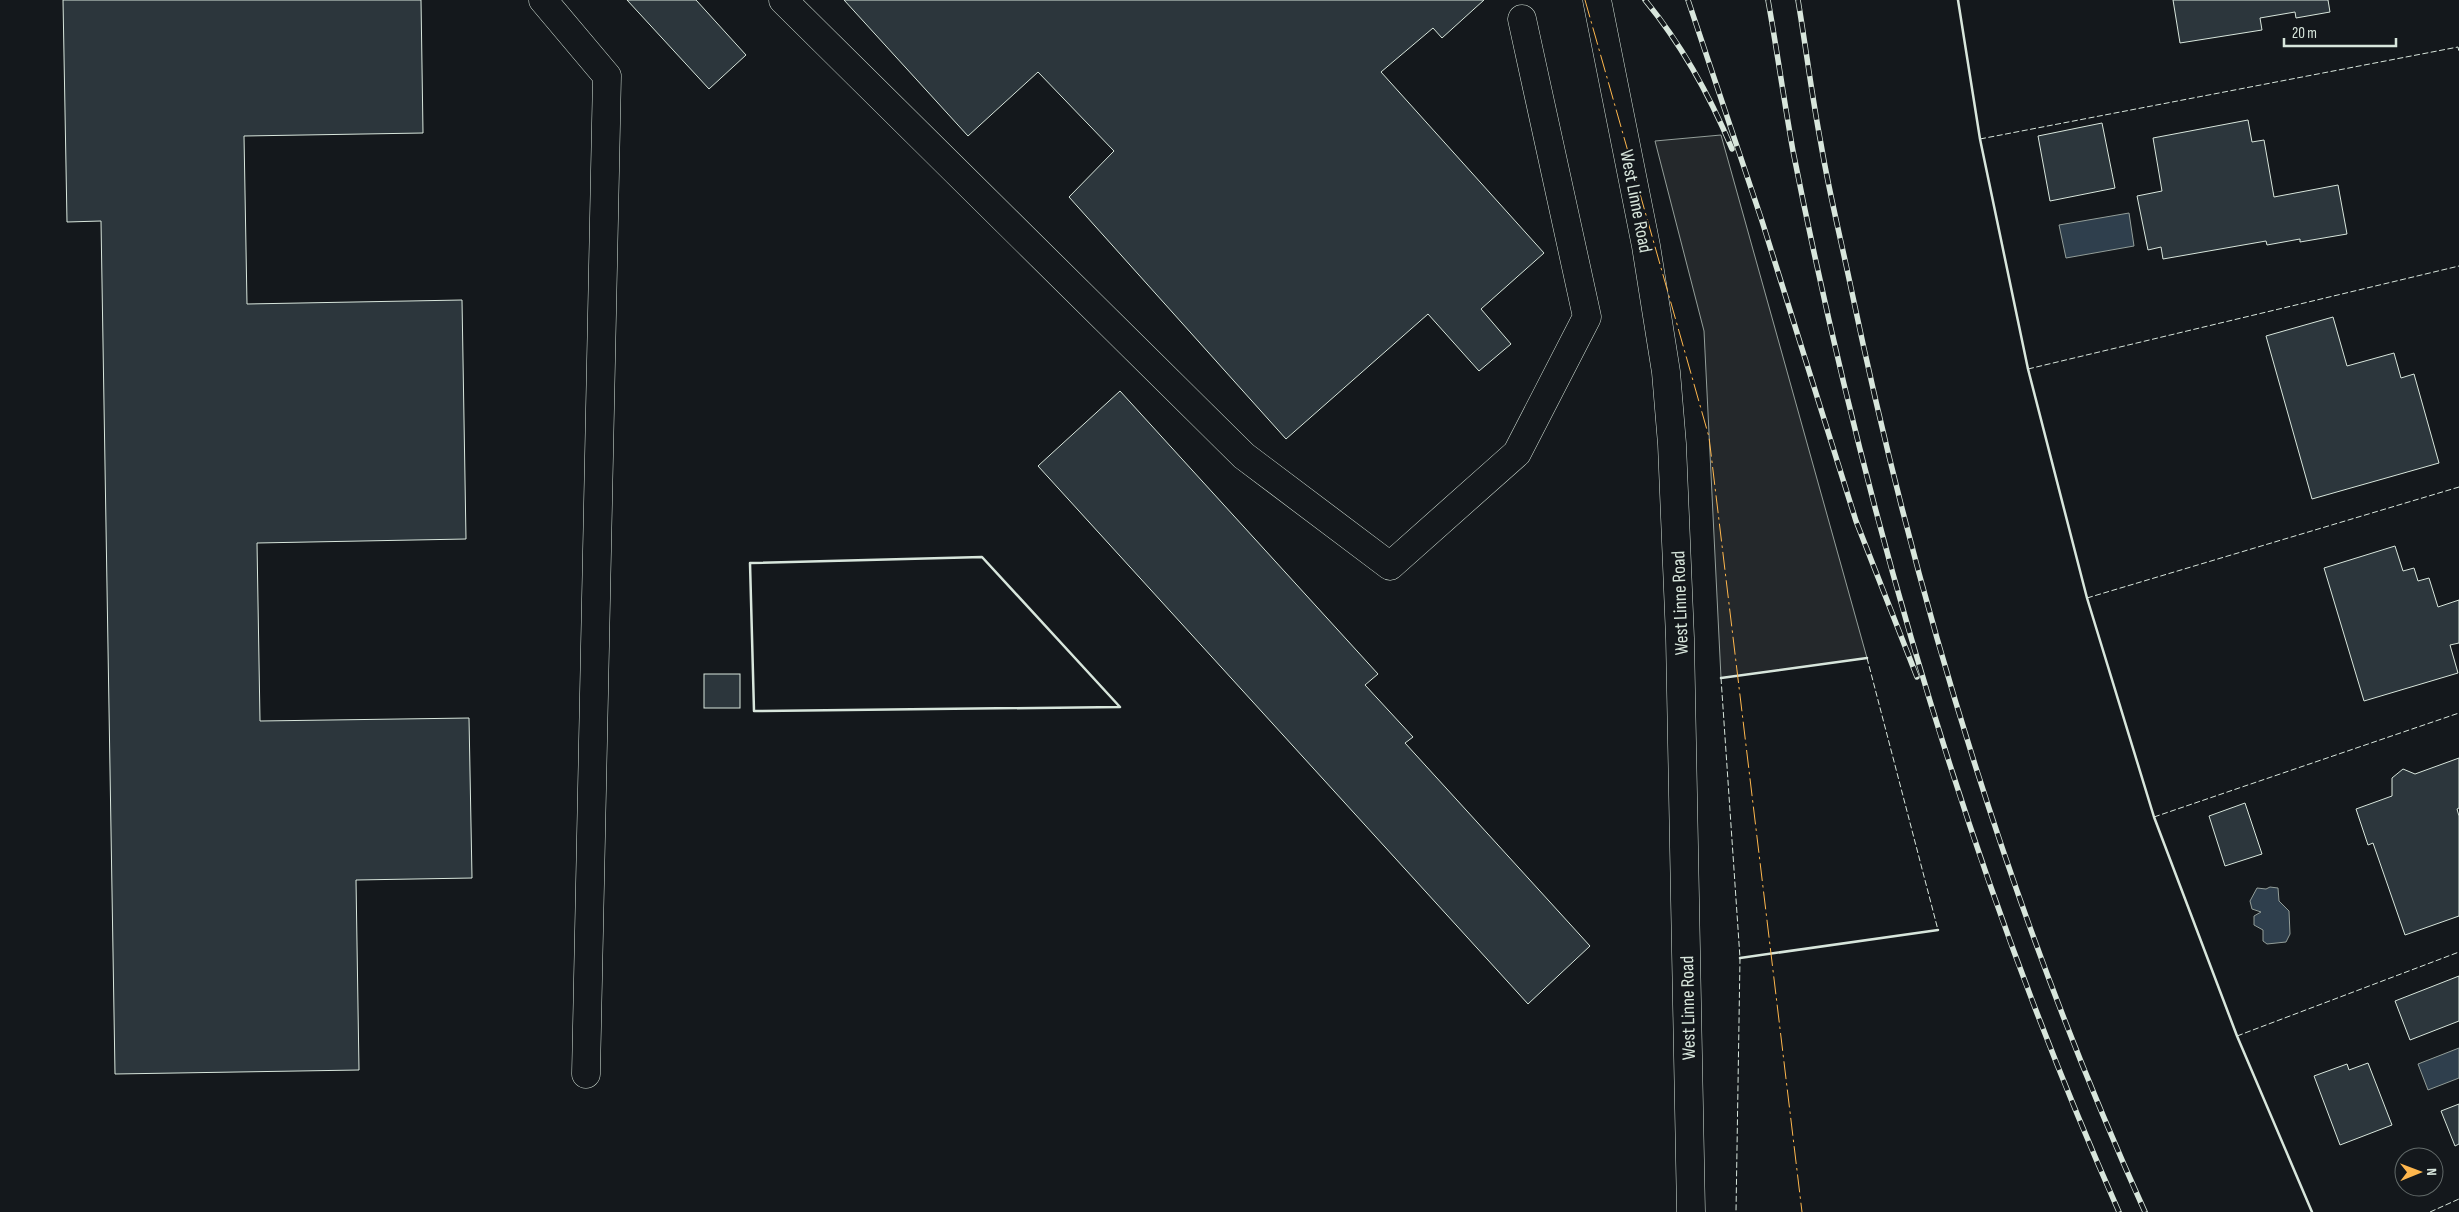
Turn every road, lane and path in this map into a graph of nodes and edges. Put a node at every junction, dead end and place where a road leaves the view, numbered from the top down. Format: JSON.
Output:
{"nodes":[{"id":1,"x":543,"y":0,"type":"edge"},
{"id":2,"x":784,"y":0,"type":"edge"},
{"id":3,"x":1597,"y":0,"type":"edge"},
{"id":4,"x":1522,"y":19,"type":"dead end"},
{"id":5,"x":586,"y":1074,"type":"dead end"},
{"id":6,"x":1691,"y":1212,"type":"edge"}],
"edges":[{"from":1,"to":5,"type":"street"},
{"from":2,"to":4,"type":"street"},
{"from":3,"to":6,"type":"street","name":"West Linne Road"}]}
